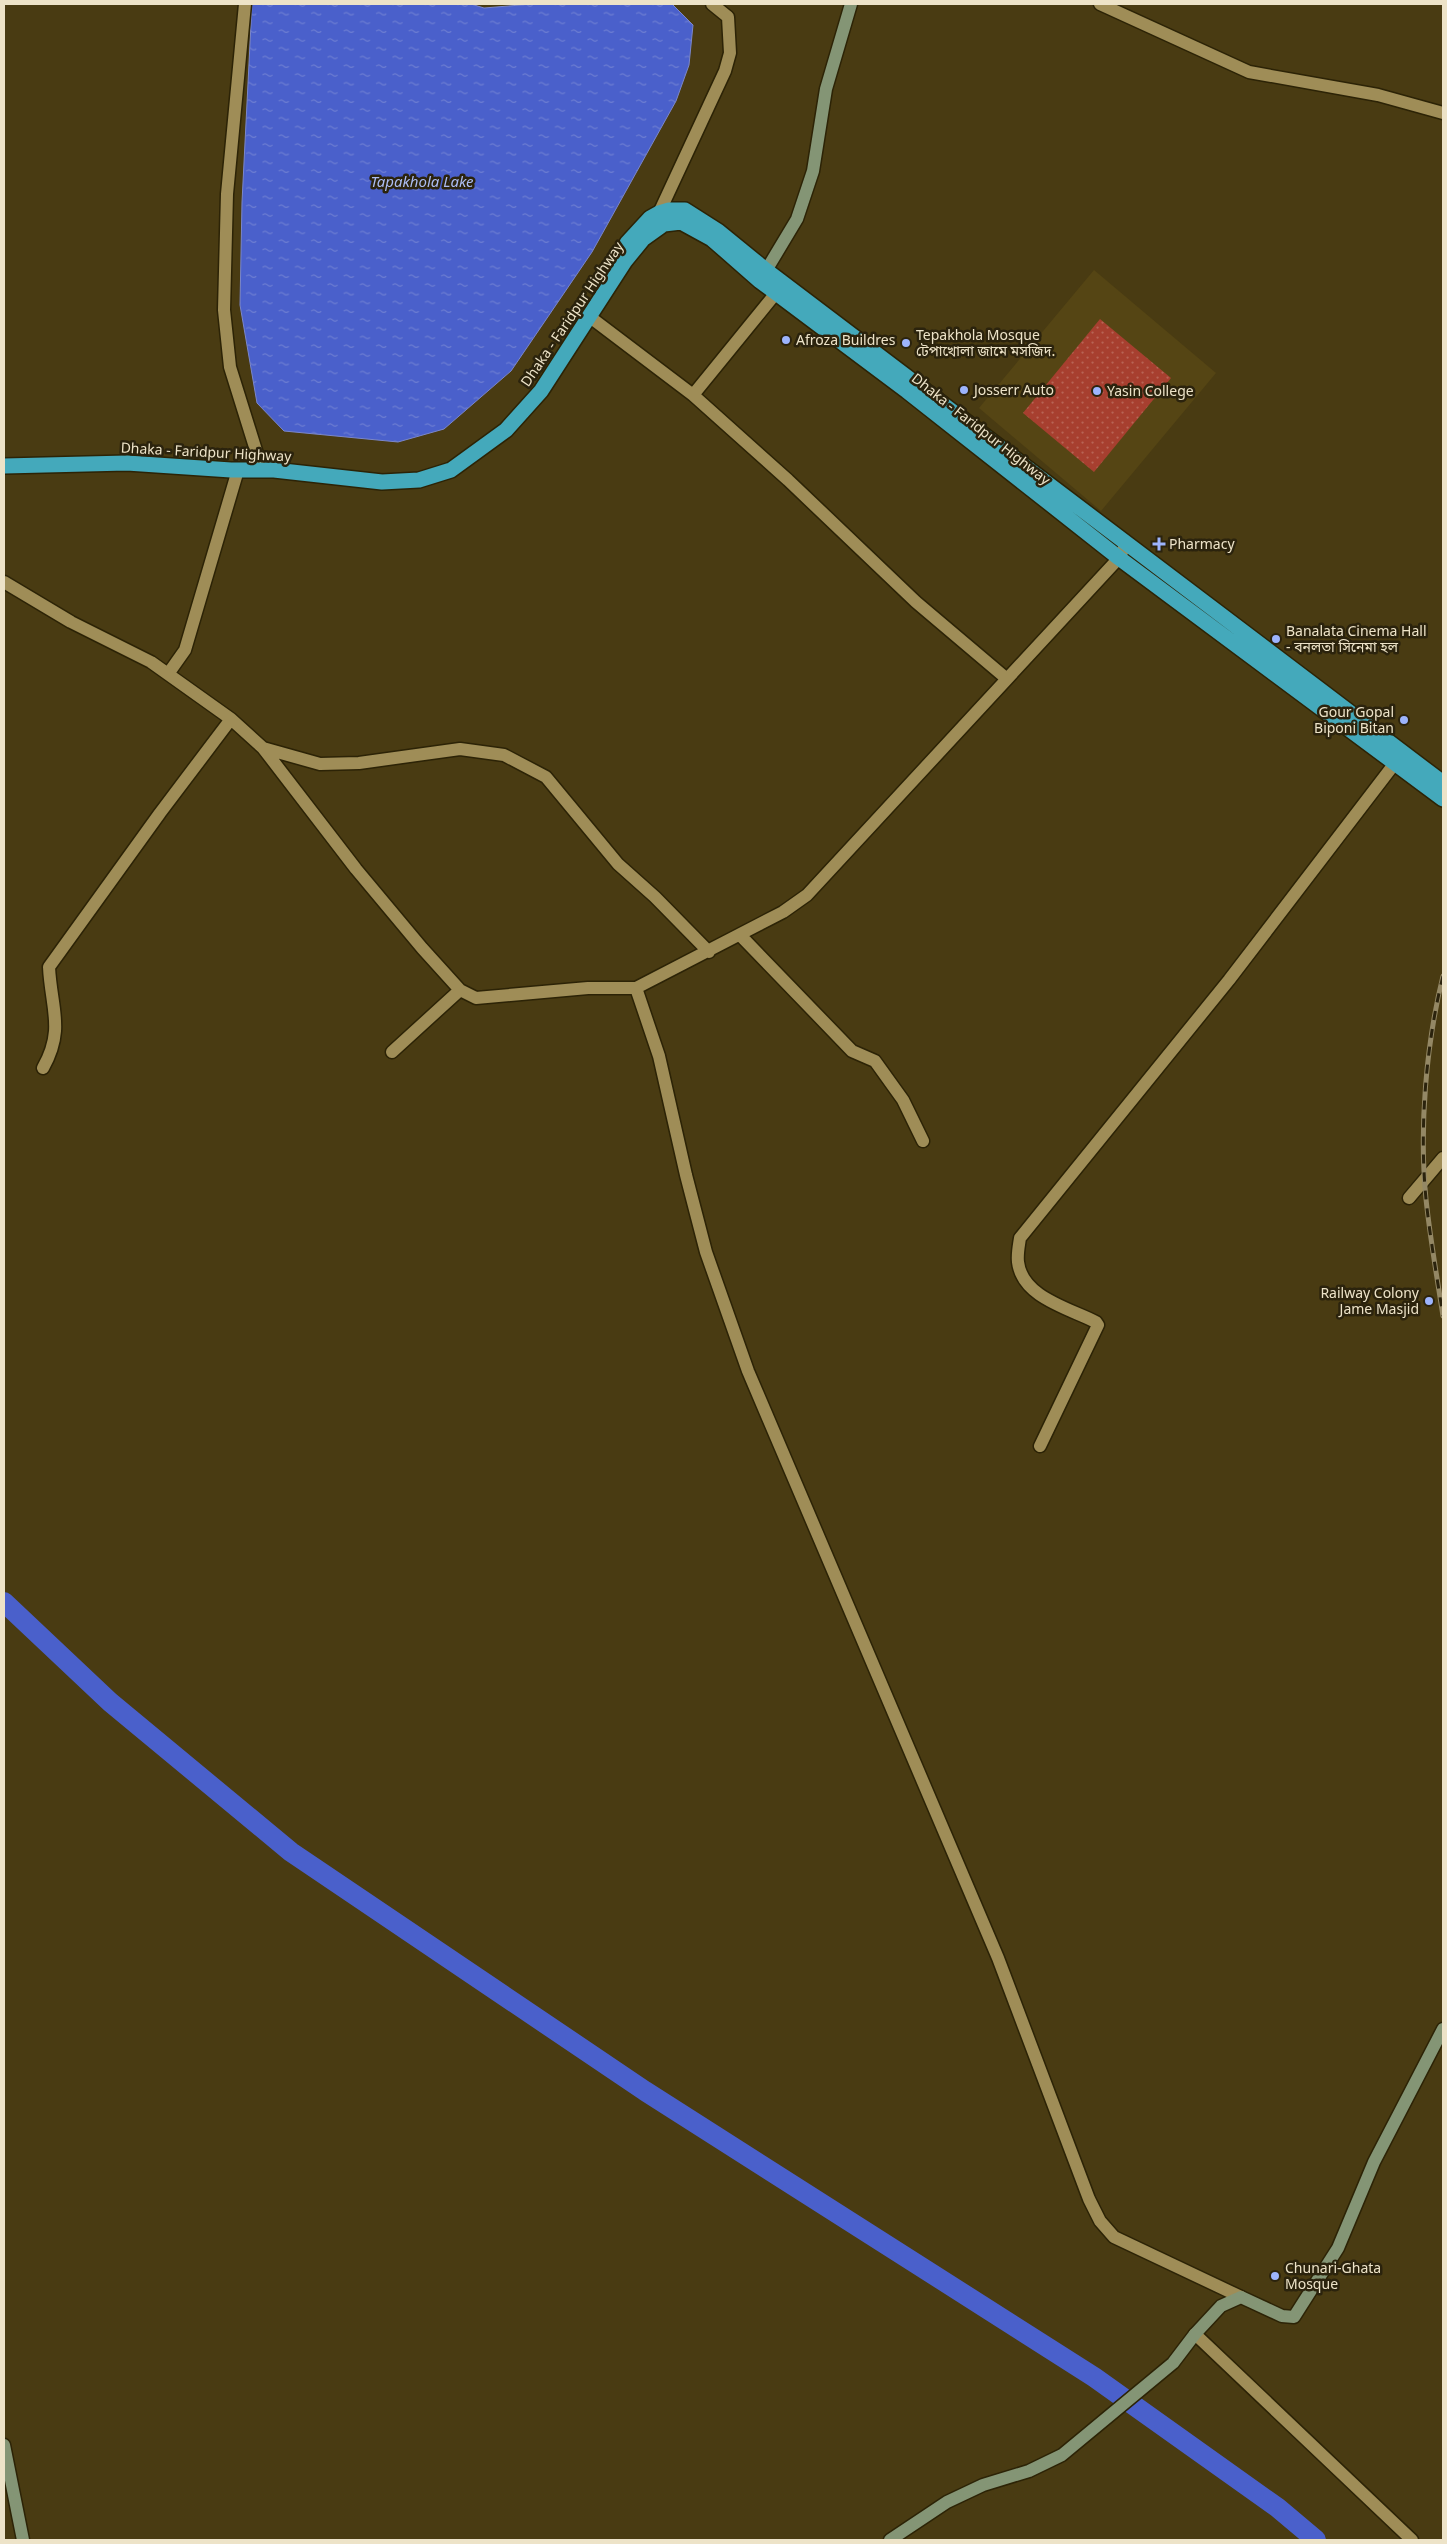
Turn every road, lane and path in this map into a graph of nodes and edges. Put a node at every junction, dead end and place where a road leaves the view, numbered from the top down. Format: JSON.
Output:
{"nodes":[{"id":1,"x":245,"y":4,"type":"edge"},
{"id":2,"x":712,"y":4,"type":"edge"},
{"id":3,"x":729,"y":4,"type":"edge"},
{"id":4,"x":851,"y":4,"type":"edge"},
{"id":5,"x":1100,"y":4,"type":"edge"},
{"id":6,"x":728,"y":17,"type":"junction"},
{"id":7,"x":1443,"y":113,"type":"edge"},
{"id":8,"x":659,"y":213,"type":"junction"},
{"id":9,"x":763,"y":276,"type":"junction"},
{"id":10,"x":776,"y":293,"type":"junction"},
{"id":11,"x":590,"y":317,"type":"junction"},
{"id":12,"x":910,"y":387,"type":"junction"},
{"id":13,"x":693,"y":395,"type":"junction"},
{"id":14,"x":503,"y":427,"type":"junction"},
{"id":15,"x":4,"y":457,"type":"edge"},
{"id":16,"x":35,"y":460,"type":"junction"},
{"id":17,"x":259,"y":460,"type":"junction"},
{"id":18,"x":4,"y":466,"type":"edge"},
{"id":19,"x":233,"y":467,"type":"junction"},
{"id":20,"x":1126,"y":544,"type":"junction"},
{"id":21,"x":1119,"y":558,"type":"junction"},
{"id":22,"x":4,"y":582,"type":"edge"},
{"id":23,"x":1222,"y":626,"type":"junction"},
{"id":24,"x":168,"y":674,"type":"junction"},
{"id":25,"x":1007,"y":679,"type":"junction"},
{"id":26,"x":231,"y":719,"type":"junction"},
{"id":27,"x":263,"y":748,"type":"junction"},
{"id":28,"x":1395,"y":763,"type":"junction"},
{"id":29,"x":1443,"y":783,"type":"edge"},
{"id":30,"x":1443,"y":799,"type":"edge"},
{"id":31,"x":740,"y":935,"type":"junction"},
{"id":32,"x":708,"y":952,"type":"junction"},
{"id":33,"x":636,"y":988,"type":"junction"},
{"id":34,"x":460,"y":990,"type":"junction"},
{"id":35,"x":392,"y":1052,"type":"dead end"},
{"id":36,"x":43,"y":1068,"type":"dead end"},
{"id":37,"x":923,"y":1141,"type":"dead end"},
{"id":38,"x":1443,"y":1158,"type":"edge"},
{"id":39,"x":1409,"y":1198,"type":"dead end"},
{"id":40,"x":1040,"y":1446,"type":"dead end"},
{"id":41,"x":1443,"y":2029,"type":"edge"},
{"id":42,"x":1241,"y":2297,"type":"junction"},
{"id":43,"x":1195,"y":2334,"type":"junction"},
{"id":44,"x":4,"y":2445,"type":"edge"},
{"id":45,"x":23,"y":2540,"type":"edge"},
{"id":46,"x":890,"y":2540,"type":"edge"},
{"id":47,"x":1412,"y":2540,"type":"edge"}],
"edges":[{"from":1,"to":17,"type":"street"},
{"from":2,"to":6,"type":"street"},
{"from":3,"to":6,"type":"street"},
{"from":4,"to":9,"type":"street"},
{"from":5,"to":7,"type":"street"},
{"from":6,"to":8,"type":"street"},
{"from":8,"to":9,"type":"highway","name":"Dhaka - Faridpur Highway"},
{"from":8,"to":14,"type":"highway","name":"Dhaka - Faridpur Highway"},
{"from":9,"to":10,"type":"highway","name":"Dhaka - Faridpur Highway"},
{"from":9,"to":11,"type":"highway","name":"Dhaka - Faridpur Highway"},
{"from":9,"to":12,"type":"highway","name":"Dhaka - Faridpur Highway"},
{"from":10,"to":12,"type":"highway","name":"Dhaka - Faridpur Highway"},
{"from":10,"to":13,"type":"street"},
{"from":11,"to":13,"type":"street"},
{"from":11,"to":14,"type":"highway","name":"Dhaka - Faridpur Highway"},
{"from":12,"to":20,"type":"highway","name":"Dhaka - Faridpur Highway"},
{"from":12,"to":21,"type":"highway","name":"Dhaka - Faridpur Highway"},
{"from":13,"to":25,"type":"street"},
{"from":14,"to":17,"type":"highway","name":"Dhaka - Faridpur Highway"},
{"from":14,"to":19,"type":"highway","name":"Dhaka - Faridpur Highway"},
{"from":15,"to":16,"type":"highway","name":"Dhaka - Faridpur Highway"},
{"from":16,"to":18,"type":"highway","name":"Dhaka - Faridpur Highway"},
{"from":16,"to":19,"type":"highway","name":"Dhaka - Faridpur Highway"},
{"from":17,"to":19,"type":"highway","name":"Dhaka - Faridpur Highway"},
{"from":19,"to":24,"type":"street"},
{"from":20,"to":21,"type":"street"},
{"from":20,"to":23,"type":"highway","name":"Dhaka - Faridpur Highway"},
{"from":21,"to":23,"type":"highway","name":"Dhaka - Faridpur Highway"},
{"from":21,"to":25,"type":"street"},
{"from":22,"to":24,"type":"street"},
{"from":23,"to":28,"type":"highway","name":"Dhaka - Faridpur Highway"},
{"from":23,"to":29,"type":"highway","name":"Dhaka - Faridpur Highway"},
{"from":24,"to":26,"type":"street"},
{"from":25,"to":31,"type":"street"},
{"from":26,"to":27,"type":"street"},
{"from":26,"to":36,"type":"street"},
{"from":27,"to":32,"type":"street"},
{"from":27,"to":34,"type":"street"},
{"from":28,"to":30,"type":"highway","name":"Dhaka - Faridpur Highway"},
{"from":28,"to":40,"type":"street"},
{"from":31,"to":32,"type":"street"},
{"from":31,"to":37,"type":"street"},
{"from":32,"to":33,"type":"street"},
{"from":33,"to":34,"type":"street"},
{"from":33,"to":42,"type":"street"},
{"from":34,"to":35,"type":"street"},
{"from":38,"to":39,"type":"street"},
{"from":41,"to":42,"type":"street"},
{"from":42,"to":43,"type":"street"},
{"from":43,"to":46,"type":"street"},
{"from":43,"to":47,"type":"street"},
{"from":44,"to":45,"type":"street"}]}
